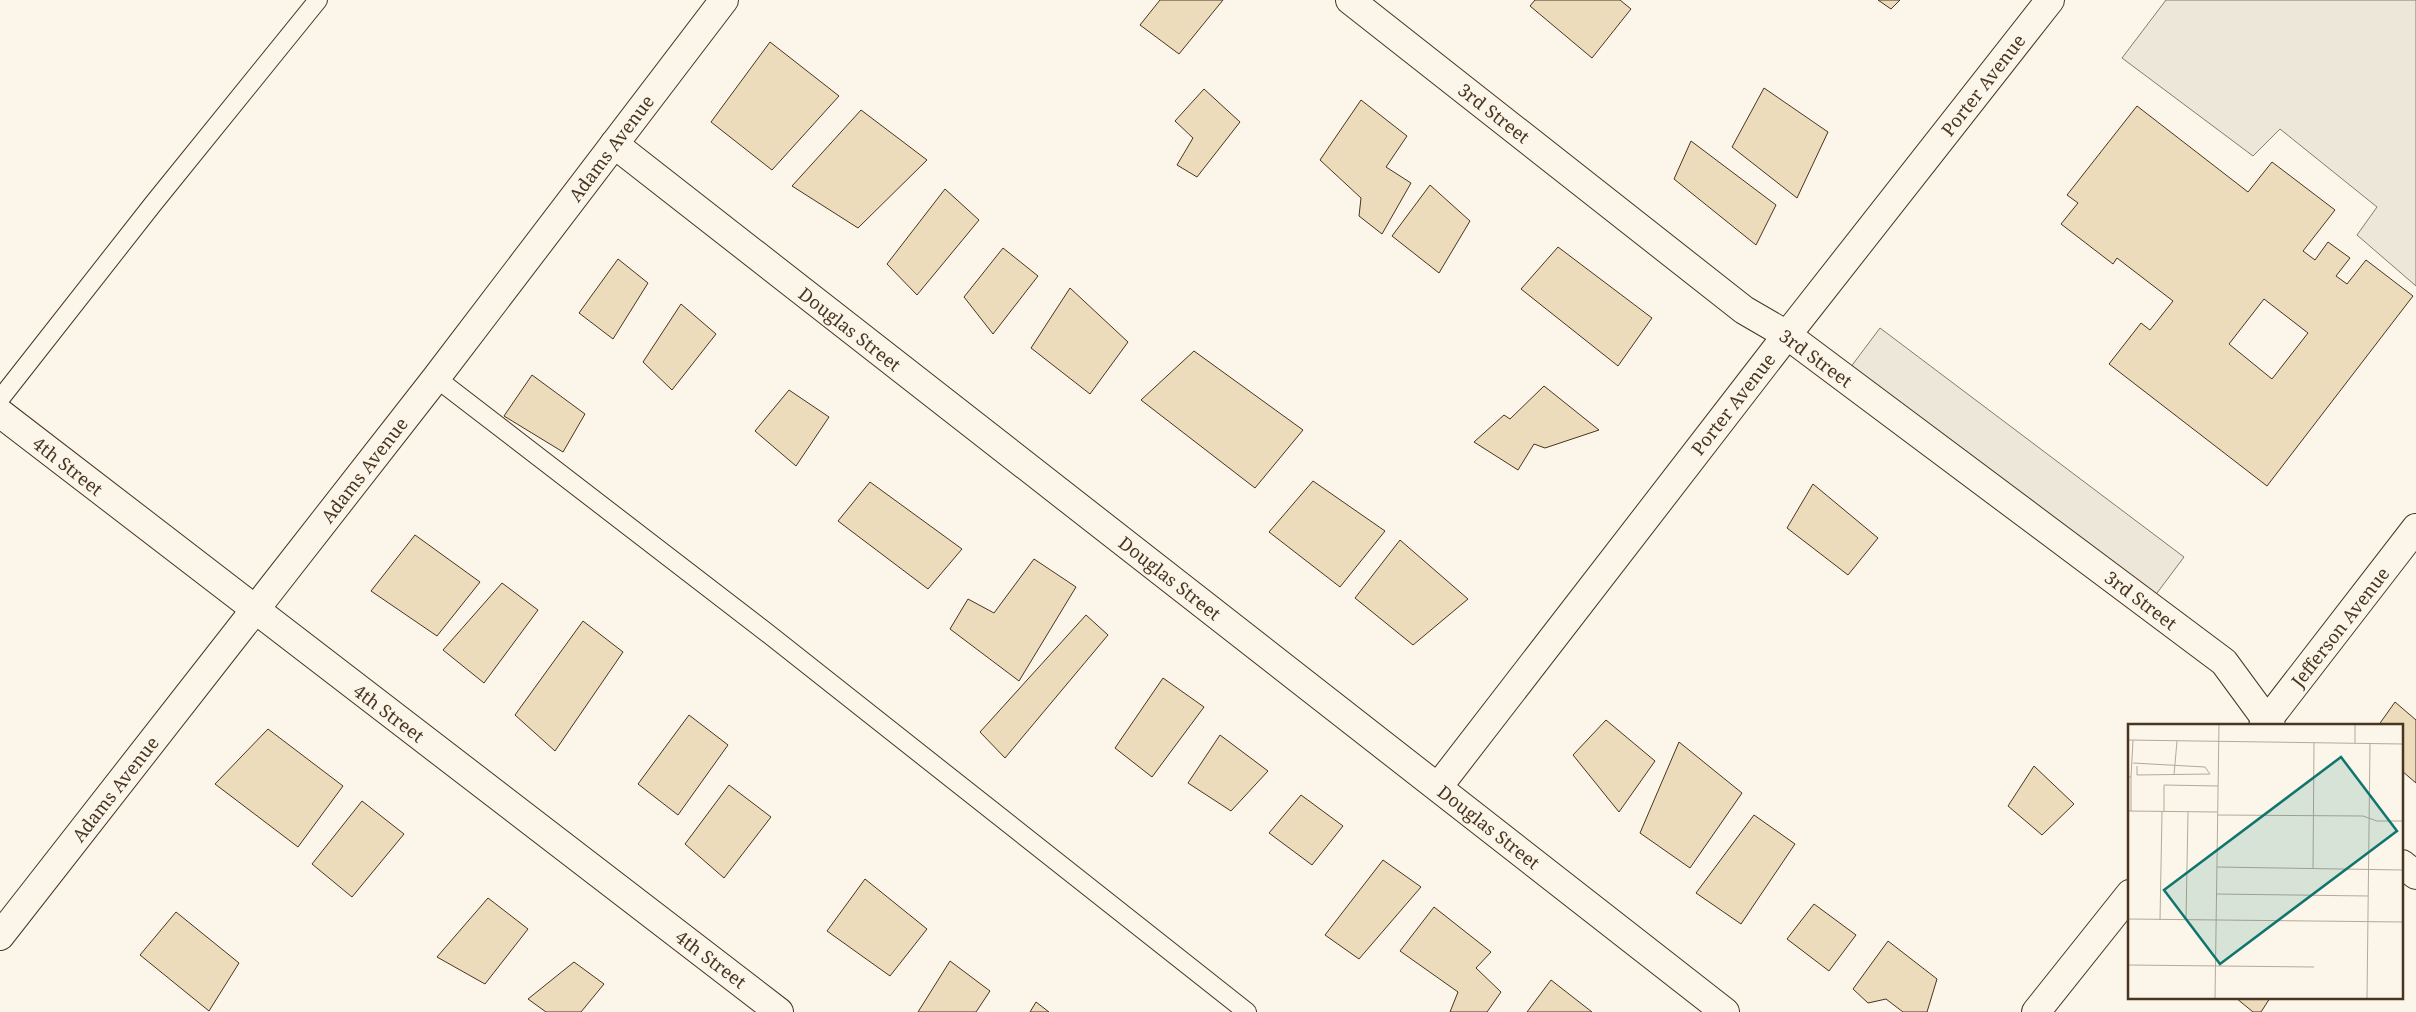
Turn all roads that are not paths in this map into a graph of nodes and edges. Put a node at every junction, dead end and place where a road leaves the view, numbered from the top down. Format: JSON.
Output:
{"nodes":[{"id":1,"x":318,"y":0,"type":"edge"},
{"id":2,"x":724,"y":0,"type":"edge"},
{"id":3,"x":1350,"y":0,"type":"edge"},
{"id":4,"x":2050,"y":0,"type":"edge"},
{"id":5,"x":614,"y":144,"type":"junction"},
{"id":6,"x":1787,"y":335,"type":"junction"},
{"id":7,"x":436,"y":378,"type":"junction"},
{"id":8,"x":0,"y":399,"type":"edge"},
{"id":9,"x":0,"y":413,"type":"edge"},
{"id":10,"x":2416,"y":528,"type":"edge"},
{"id":11,"x":255,"y":610,"type":"junction"},
{"id":12,"x":2267,"y":724,"type":"edge"},
{"id":13,"x":1438,"y":787,"type":"junction"},
{"id":14,"x":2404,"y":866,"type":"edge"},
{"id":15,"x":2416,"y":875,"type":"edge"},
{"id":16,"x":2128,"y":897,"type":"edge"},
{"id":17,"x":0,"y":936,"type":"edge"},
{"id":18,"x":779,"y":1012,"type":"edge"},
{"id":19,"x":1247,"y":1012,"type":"edge"},
{"id":20,"x":1725,"y":1012,"type":"edge"},
{"id":21,"x":2036,"y":1012,"type":"edge"}],
"edges":[{"from":1,"to":8,"type":"lane"},
{"from":2,"to":5,"type":"street","name":"Adams Avenue"},
{"from":3,"to":6,"type":"street","name":"3rd Street"},
{"from":4,"to":6,"type":"street","name":"Porter Avenue"},
{"from":5,"to":7,"type":"street","name":"Adams Avenue"},
{"from":5,"to":13,"type":"street","name":"Douglas Street"},
{"from":6,"to":12,"type":"street","name":"3rd Street"},
{"from":6,"to":13,"type":"street","name":"Porter Avenue"},
{"from":7,"to":11,"type":"street","name":"Adams Avenue"},
{"from":7,"to":19,"type":"lane"},
{"from":9,"to":11,"type":"street","name":"4th Street"},
{"from":10,"to":12,"type":"street","name":"Jefferson Avenue"},
{"from":11,"to":17,"type":"street","name":"Adams Avenue"},
{"from":11,"to":18,"type":"street","name":"4th Street"},
{"from":13,"to":20,"type":"street","name":"Douglas Street"},
{"from":14,"to":15,"type":"street"},
{"from":16,"to":21,"type":"street"}]}
